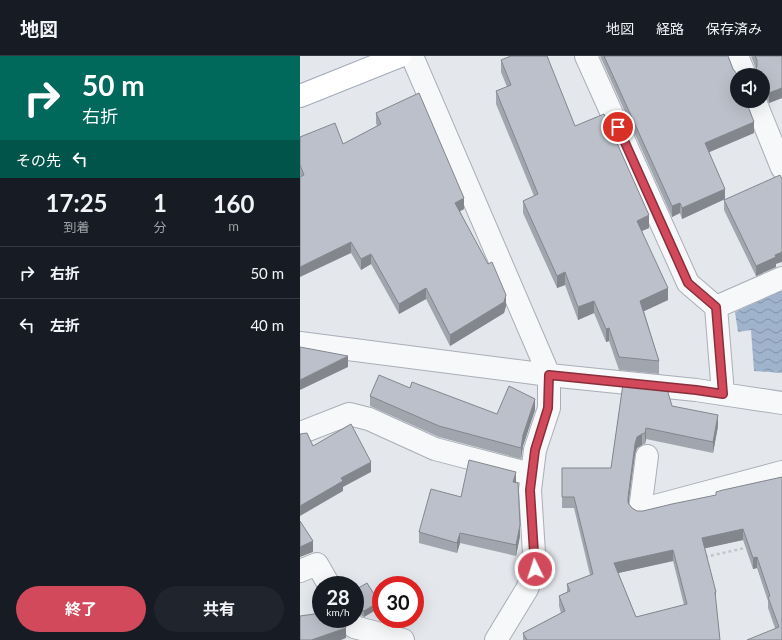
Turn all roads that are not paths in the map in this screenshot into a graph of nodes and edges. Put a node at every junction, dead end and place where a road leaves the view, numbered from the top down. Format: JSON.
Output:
{"nodes":[{"id":1,"x":400,"y":56,"type":"edge"},
{"id":2,"x":412,"y":56,"type":"edge"},
{"id":3,"x":586,"y":56,"type":"edge"},
{"id":4,"x":737,"y":56,"type":"edge"},
{"id":5,"x":742,"y":68,"type":"edge"},
{"id":6,"x":300,"y":96,"type":"edge"},
{"id":7,"x":758,"y":108,"type":"edge"},
{"id":8,"x":782,"y":168,"type":"edge"},
{"id":9,"x":782,"y":278,"type":"edge"},
{"id":10,"x":716,"y":307,"type":"junction"},
{"id":11,"x":300,"y":343,"type":"edge"},
{"id":12,"x":549,"y":375,"type":"junction"},
{"id":13,"x":723,"y":394,"type":"junction"},
{"id":14,"x":782,"y":403,"type":"edge"},
{"id":15,"x":300,"y":433,"type":"edge"},
{"id":16,"x":647,"y":456,"type":"dead end"},
{"id":17,"x":782,"y":472,"type":"edge"},
{"id":18,"x":531,"y":474,"type":"junction"},
{"id":19,"x":300,"y":571,"type":"edge"},
{"id":20,"x":324,"y":576,"type":"edge"},
{"id":21,"x":358,"y":628,"type":"edge"},
{"id":22,"x":403,"y":640,"type":"edge"},
{"id":23,"x":496,"y":640,"type":"edge"}],
"edges":[{"from":1,"to":6,"type":"main road"},
{"from":2,"to":12,"type":"street"},
{"from":3,"to":10,"type":"street"},
{"from":4,"to":5,"type":"street"},
{"from":7,"to":8,"type":"street"},
{"from":9,"to":10,"type":"street"},
{"from":10,"to":13,"type":"street"},
{"from":11,"to":12,"type":"street"},
{"from":12,"to":13,"type":"street"},
{"from":12,"to":18,"type":"street"},
{"from":13,"to":14,"type":"street"},
{"from":15,"to":18,"type":"street"},
{"from":16,"to":17,"type":"street"},
{"from":18,"to":23,"type":"street"},
{"from":19,"to":20,"type":"street"},
{"from":21,"to":22,"type":"street"}]}
